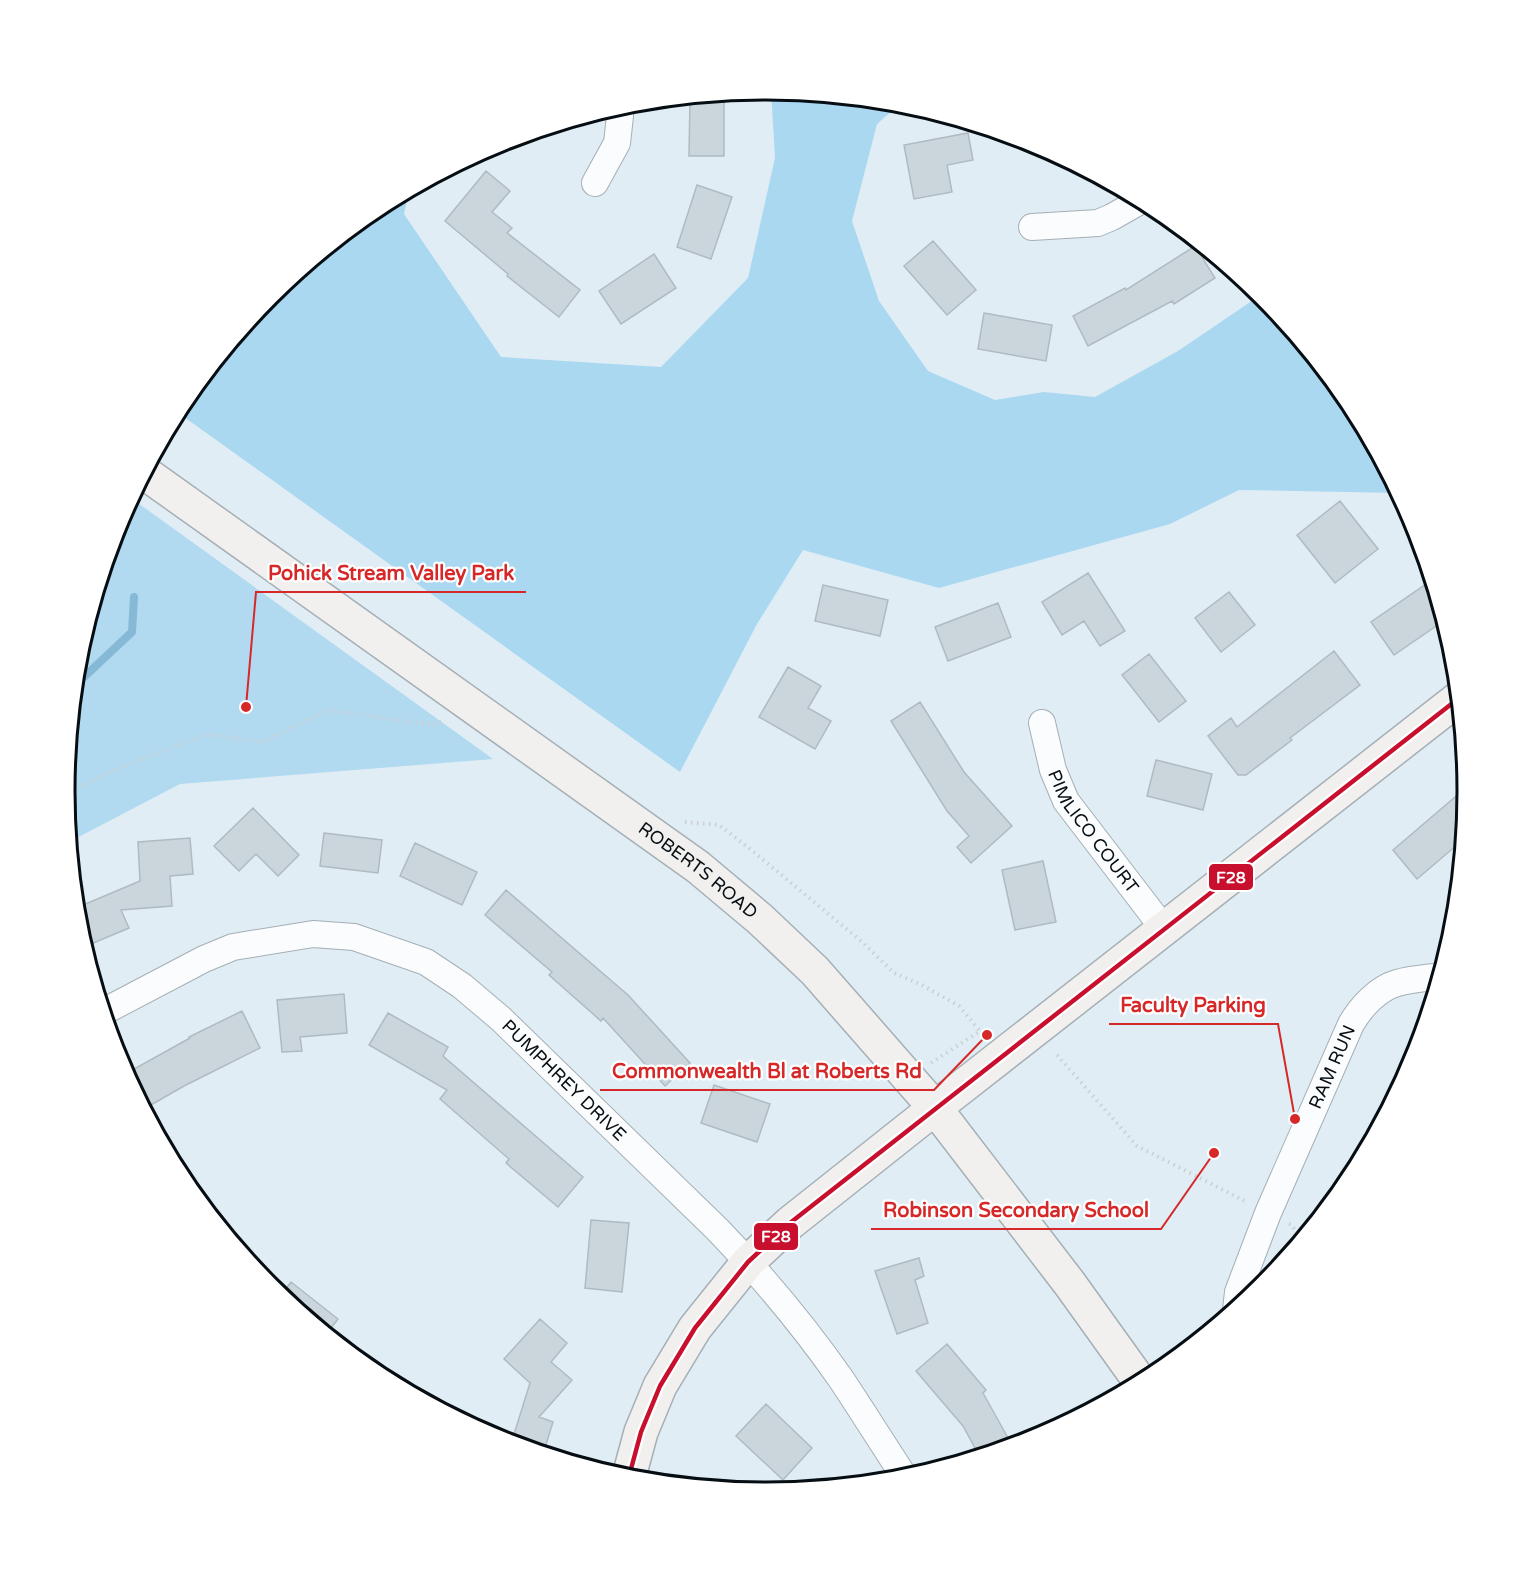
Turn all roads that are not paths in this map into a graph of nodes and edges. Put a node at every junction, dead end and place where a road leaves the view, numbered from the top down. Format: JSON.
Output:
{"nodes":[{"id":1,"x":620,"y":116,"type":"edge"},
{"id":2,"x":595,"y":183,"type":"dead end"},
{"id":3,"x":1132,"y":205,"type":"edge"},
{"id":4,"x":1032,"y":227,"type":"dead end"},
{"id":5,"x":151,"y":477,"type":"edge"},
{"id":6,"x":1452,"y":703,"type":"edge"},
{"id":7,"x":1042,"y":723,"type":"dead end"},
{"id":8,"x":1164,"y":929,"type":"junction"},
{"id":9,"x":1432,"y":977,"type":"edge"},
{"id":10,"x":110,"y":1008,"type":"edge"},
{"id":11,"x":935,"y":1108,"type":"junction"},
{"id":12,"x":748,"y":1262,"type":"junction"},
{"id":13,"x":1238,"y":1296,"type":"edge"},
{"id":14,"x":1136,"y":1375,"type":"edge"},
{"id":15,"x":631,"y":1470,"type":"edge"},
{"id":16,"x":900,"y":1470,"type":"edge"}],
"edges":[{"from":1,"to":2,"type":"street"},
{"from":3,"to":4,"type":"street"},
{"from":5,"to":11,"type":"main road","name":"ROBERTS ROAD"},
{"from":6,"to":8,"type":"main road"},
{"from":7,"to":8,"type":"street","name":"PIMLICO COURT"},
{"from":8,"to":11,"type":"main road"},
{"from":9,"to":13,"type":"street","name":"RAM RUN"},
{"from":10,"to":12,"type":"street","name":"PUMPHREY DRIVE"},
{"from":11,"to":12,"type":"main road"},
{"from":11,"to":14,"type":"main road","name":"ROBERTS ROAD"},
{"from":12,"to":15,"type":"main road"},
{"from":12,"to":16,"type":"street","name":"PUMPHREY DRIVE"}]}
